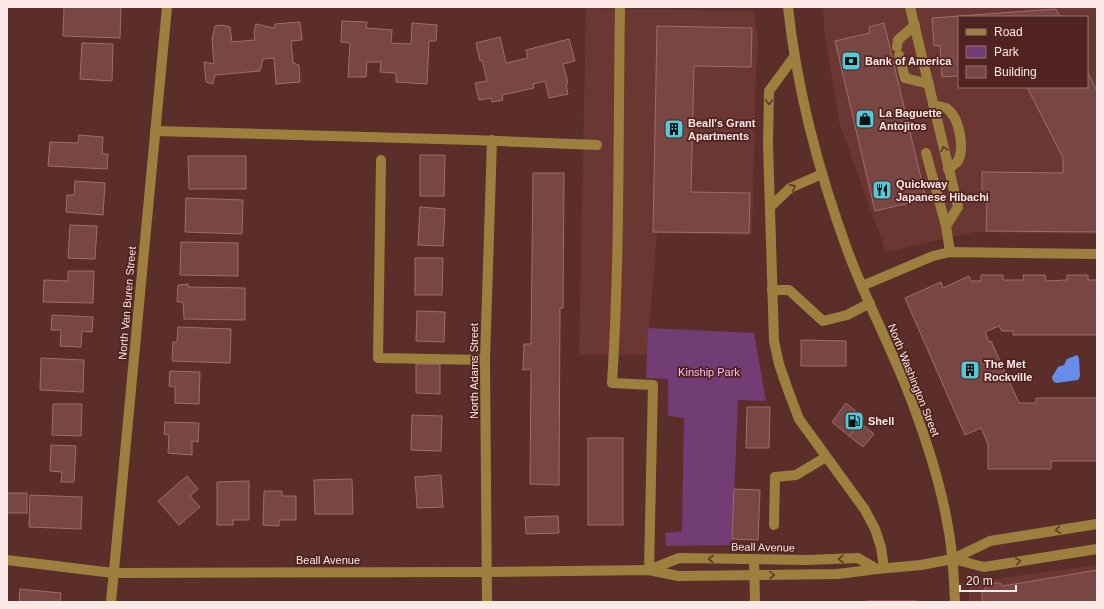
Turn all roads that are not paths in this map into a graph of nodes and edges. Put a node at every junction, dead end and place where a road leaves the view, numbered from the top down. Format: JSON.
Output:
{"nodes":[{"id":1,"x":167,"y":7,"type":"edge"},
{"id":2,"x":620,"y":7,"type":"edge"},
{"id":3,"x":788,"y":7,"type":"edge"},
{"id":4,"x":910,"y":7,"type":"edge"},
{"id":5,"x":915,"y":25,"type":"junction"},
{"id":6,"x":794,"y":57,"type":"junction"},
{"id":7,"x":929,"y":84,"type":"junction"},
{"id":8,"x":933,"y":105,"type":"junction"},
{"id":9,"x":155,"y":131,"type":"junction"},
{"id":10,"x":492,"y":140,"type":"junction"},
{"id":11,"x":597,"y":145,"type":"dead end"},
{"id":12,"x":926,"y":153,"type":"dead end"},
{"id":13,"x":381,"y":160,"type":"dead end"},
{"id":14,"x":948,"y":169,"type":"junction"},
{"id":15,"x":822,"y":174,"type":"junction"},
{"id":16,"x":770,"y":207,"type":"junction"},
{"id":17,"x":946,"y":226,"type":"junction"},
{"id":18,"x":950,"y":252,"type":"junction"},
{"id":19,"x":1097,"y":254,"type":"edge"},
{"id":20,"x":862,"y":286,"type":"junction"},
{"id":21,"x":772,"y":290,"type":"junction"},
{"id":22,"x":870,"y":304,"type":"junction"},
{"id":23,"x":485,"y":360,"type":"junction"},
{"id":24,"x":826,"y":457,"type":"junction"},
{"id":25,"x":1097,"y":524,"type":"edge"},
{"id":26,"x":774,"y":525,"type":"dead end"},
{"id":27,"x":1097,"y":549,"type":"edge"},
{"id":28,"x":953,"y":558,"type":"junction"},
{"id":29,"x":754,"y":559,"type":"junction"},
{"id":30,"x":7,"y":560,"type":"edge"},
{"id":31,"x":880,"y":569,"type":"junction"},
{"id":32,"x":649,"y":570,"type":"junction"},
{"id":33,"x":486,"y":572,"type":"junction"},
{"id":34,"x":114,"y":573,"type":"junction"},
{"id":35,"x":755,"y":575,"type":"junction"},
{"id":36,"x":111,"y":602,"type":"edge"},
{"id":37,"x":487,"y":602,"type":"edge"},
{"id":38,"x":755,"y":602,"type":"edge"},
{"id":39,"x":956,"y":602,"type":"edge"}],
"edges":[{"from":1,"to":9,"type":"street","name":"North Van Buren Street"},
{"from":2,"to":32,"type":"street"},
{"from":3,"to":6,"type":"street","name":"North Washington Street"},
{"from":4,"to":5,"type":"street"},
{"from":5,"to":7,"type":"street"},
{"from":5,"to":7,"type":"street"},
{"from":6,"to":15,"type":"street","name":"North Washington Street"},
{"from":6,"to":16,"type":"street","one_way":true},
{"from":7,"to":8,"type":"street"},
{"from":14,"to":8,"type":"street","one_way":true},
{"from":8,"to":14,"type":"street"},
{"from":9,"to":10,"type":"street"},
{"from":9,"to":34,"type":"street","name":"North Van Buren Street"},
{"from":10,"to":11,"type":"street"},
{"from":10,"to":23,"type":"street","name":"North Adams Street"},
{"from":12,"to":17,"type":"street"},
{"from":13,"to":23,"type":"street"},
{"from":14,"to":17,"type":"street"},
{"from":16,"to":15,"type":"street","one_way":true},
{"from":15,"to":20,"type":"street","name":"North Washington Street"},
{"from":16,"to":21,"type":"street"},
{"from":17,"to":18,"type":"street"},
{"from":18,"to":19,"type":"street"},
{"from":18,"to":20,"type":"street"},
{"from":20,"to":22,"type":"street","name":"North Washington Street"},
{"from":21,"to":22,"type":"street"},
{"from":21,"to":24,"type":"street"},
{"from":22,"to":28,"type":"street","name":"North Washington Street"},
{"from":23,"to":33,"type":"street","name":"North Adams Street"},
{"from":24,"to":26,"type":"street"},
{"from":24,"to":31,"type":"street"},
{"from":25,"to":28,"type":"street","name":"Beall Avenue","one_way":true},
{"from":28,"to":27,"type":"street","name":"Beall Avenue","one_way":true},
{"from":28,"to":31,"type":"street","name":"Beall Avenue"},
{"from":28,"to":39,"type":"street","name":"North Washington Street"},
{"from":31,"to":29,"type":"street","name":"Beall Avenue","one_way":true},
{"from":29,"to":32,"type":"street","name":"Beall Avenue","one_way":true},
{"from":29,"to":35,"type":"street"},
{"from":30,"to":34,"type":"street","name":"Beall Avenue"},
{"from":35,"to":31,"type":"street","name":"Beall Avenue","one_way":true},
{"from":32,"to":33,"type":"street","name":"Beall Avenue"},
{"from":32,"to":35,"type":"street","name":"Beall Avenue"},
{"from":33,"to":34,"type":"street","name":"Beall Avenue"},
{"from":33,"to":37,"type":"street","name":"North Adams Street"},
{"from":34,"to":36,"type":"street","name":"North Van Buren Street"},
{"from":35,"to":38,"type":"street"}]}
